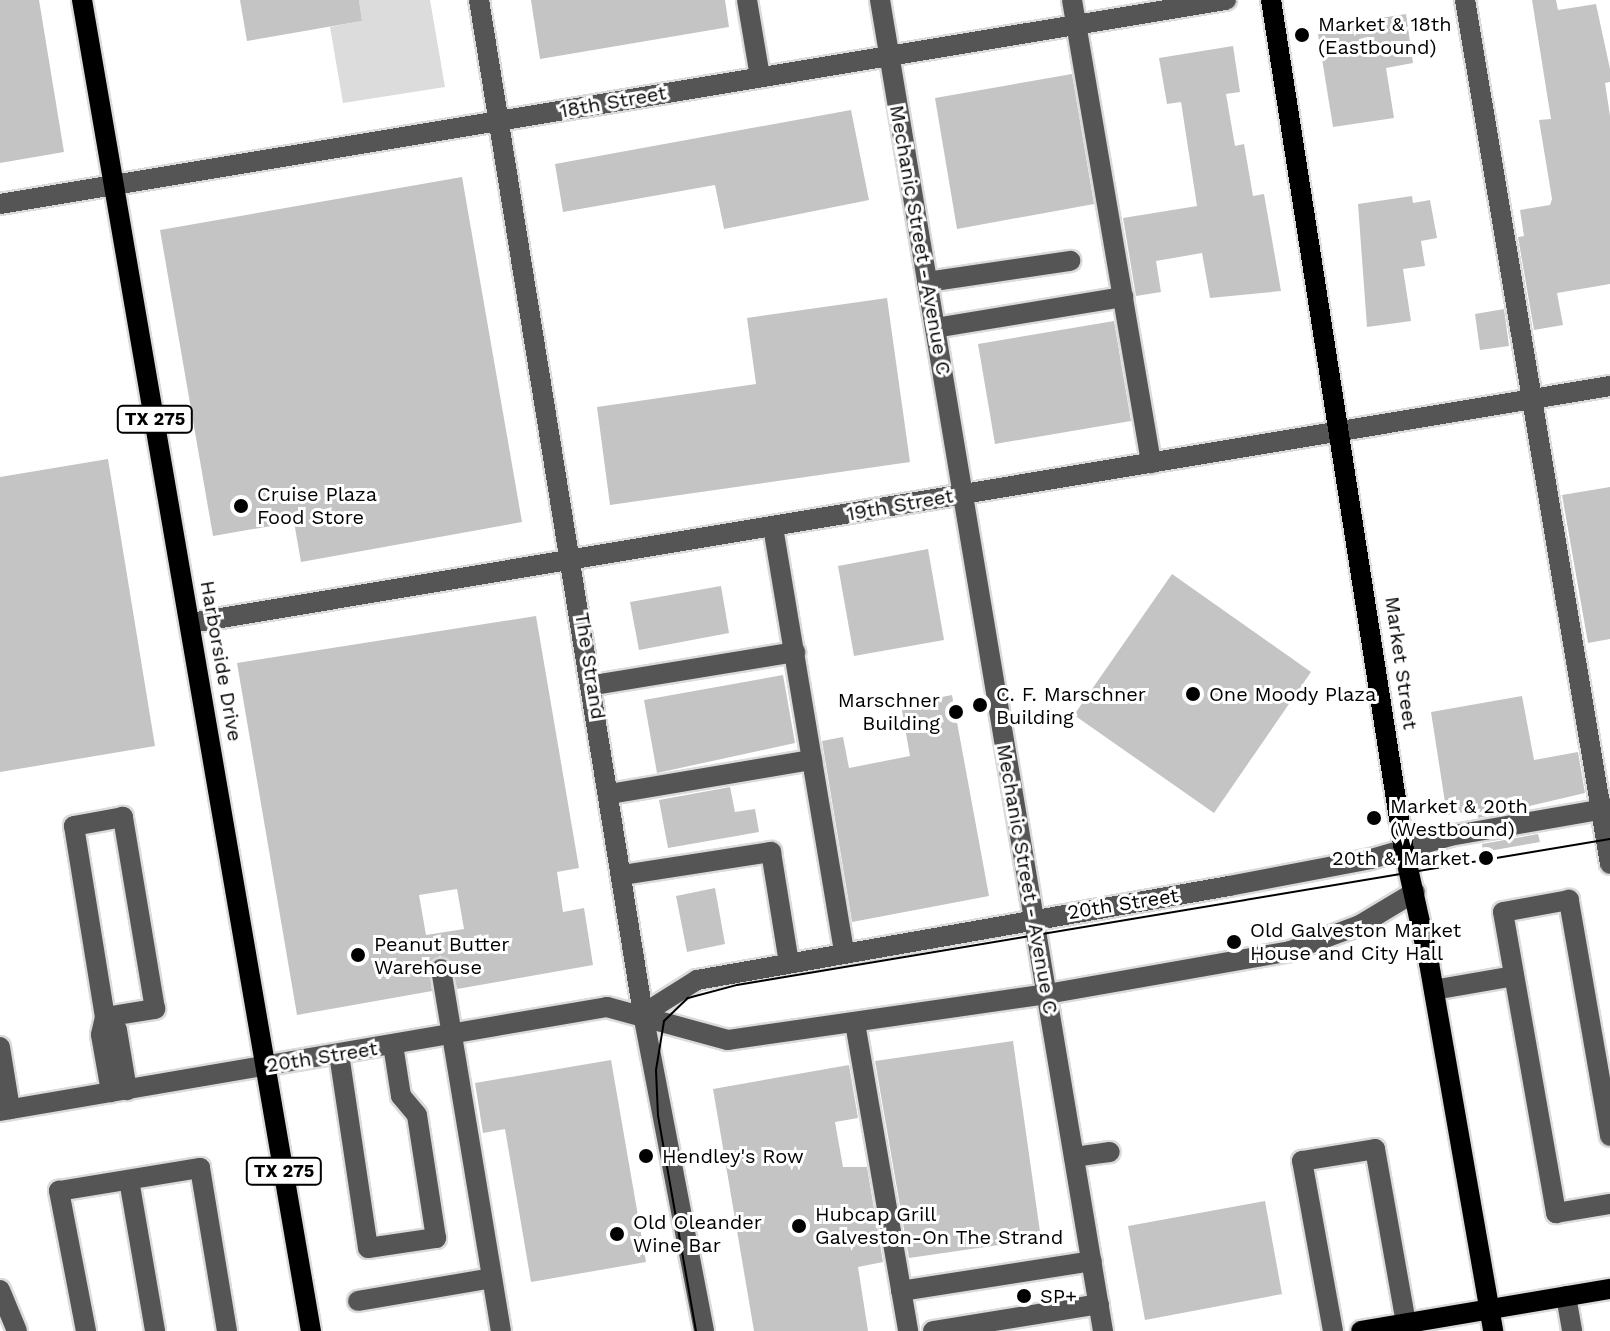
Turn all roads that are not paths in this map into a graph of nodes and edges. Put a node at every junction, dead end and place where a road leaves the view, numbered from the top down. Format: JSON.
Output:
{"nodes":[{"id":1,"x":82,"y":0,"type":"edge"},
{"id":2,"x":479,"y":0,"type":"edge"},
{"id":3,"x":747,"y":0,"type":"edge"},
{"id":4,"x":880,"y":0,"type":"edge"},
{"id":5,"x":1072,"y":0,"type":"edge"},
{"id":6,"x":1226,"y":0,"type":"edge"},
{"id":7,"x":1271,"y":0,"type":"edge"},
{"id":8,"x":1465,"y":0,"type":"edge"},
{"id":9,"x":1076,"y":24,"type":"junction"},
{"id":10,"x":889,"y":56,"type":"junction"},
{"id":11,"x":760,"y":77,"type":"junction"},
{"id":12,"x":500,"y":121,"type":"junction"},
{"id":13,"x":114,"y":186,"type":"junction"},
{"id":14,"x":0,"y":204,"type":"edge"},
{"id":15,"x":1070,"y":261,"type":"dead end"},
{"id":16,"x":927,"y":282,"type":"junction"},
{"id":17,"x":1123,"y":297,"type":"junction"},
{"id":18,"x":935,"y":328,"type":"junction"},
{"id":19,"x":1610,"y":386,"type":"edge"},
{"id":20,"x":1531,"y":400,"type":"junction"},
{"id":21,"x":1342,"y":432,"type":"junction"},
{"id":22,"x":1151,"y":463,"type":"junction"},
{"id":23,"x":963,"y":494,"type":"junction"},
{"id":24,"x":773,"y":527,"type":"junction"},
{"id":25,"x":574,"y":562,"type":"junction"},
{"id":26,"x":191,"y":623,"type":"junction"},
{"id":27,"x":795,"y":652,"type":"junction"},
{"id":28,"x":594,"y":685,"type":"junction"},
{"id":29,"x":812,"y":760,"type":"junction"},
{"id":30,"x":610,"y":794,"type":"junction"},
{"id":31,"x":1606,"y":809,"type":"edge"},
{"id":32,"x":1404,"y":850,"type":"junction"},
{"id":33,"x":1610,"y":864,"type":"edge"},
{"id":34,"x":622,"y":875,"type":"junction"},
{"id":35,"x":1415,"y":892,"type":"junction"},
{"id":36,"x":1034,"y":919,"type":"junction"},
{"id":37,"x":844,"y":953,"type":"junction"},
{"id":38,"x":789,"y":963,"type":"junction"},
{"id":39,"x":441,"y":969,"type":"dead end"},
{"id":40,"x":1514,"y":976,"type":"junction"},
{"id":41,"x":1434,"y":990,"type":"junction"},
{"id":42,"x":1047,"y":994,"type":"junction"},
{"id":43,"x":643,"y":1014,"type":"junction"},
{"id":44,"x":105,"y":1022,"type":"junction"},
{"id":45,"x":855,"y":1023,"type":"junction"},
{"id":46,"x":451,"y":1035,"type":"junction"},
{"id":47,"x":393,"y":1045,"type":"junction"},
{"id":48,"x":0,"y":1047,"type":"edge"},
{"id":49,"x":339,"y":1054,"type":"junction"},
{"id":50,"x":266,"y":1066,"type":"junction"},
{"id":51,"x":119,"y":1091,"type":"junction"},
{"id":52,"x":5,"y":1110,"type":"edge"},
{"id":53,"x":1610,"y":1136,"type":"edge"},
{"id":54,"x":1110,"y":1152,"type":"dead end"},
{"id":55,"x":1074,"y":1157,"type":"junction"},
{"id":56,"x":129,"y":1180,"type":"junction"},
{"id":57,"x":1610,"y":1204,"type":"edge"},
{"id":58,"x":1092,"y":1261,"type":"junction"},
{"id":59,"x":492,"y":1278,"type":"junction"},
{"id":60,"x":1610,"y":1289,"type":"edge"},
{"id":61,"x":0,"y":1290,"type":"edge"},
{"id":62,"x":901,"y":1291,"type":"junction"},
{"id":63,"x":1566,"y":1296,"type":"junction"},
{"id":64,"x":358,"y":1301,"type":"dead end"},
{"id":65,"x":1099,"y":1304,"type":"junction"},
{"id":66,"x":1489,"y":1309,"type":"junction"},
{"id":67,"x":1406,"y":1323,"type":"junction"},
{"id":68,"x":17,"y":1331,"type":"edge"},
{"id":69,"x":86,"y":1331,"type":"edge"},
{"id":70,"x":155,"y":1331,"type":"edge"},
{"id":71,"x":227,"y":1331,"type":"edge"},
{"id":72,"x":311,"y":1331,"type":"edge"},
{"id":73,"x":501,"y":1331,"type":"edge"},
{"id":74,"x":704,"y":1331,"type":"edge"},
{"id":75,"x":908,"y":1331,"type":"edge"},
{"id":76,"x":933,"y":1331,"type":"edge"},
{"id":77,"x":1103,"y":1331,"type":"edge"},
{"id":78,"x":1333,"y":1331,"type":"edge"},
{"id":79,"x":1364,"y":1331,"type":"edge"},
{"id":80,"x":1493,"y":1331,"type":"edge"},
{"id":81,"x":1572,"y":1331,"type":"edge"}],
"edges":[{"from":1,"to":13,"type":"main road","name":"Harborside Drive","number":"TX 275"},
{"from":2,"to":12,"type":"street","name":"The Strand"},
{"from":3,"to":11,"type":"street"},
{"from":4,"to":10,"type":"street","name":"Mechanic Street - Avenue C"},
{"from":5,"to":9,"type":"street"},
{"from":6,"to":9,"type":"street","name":"18th Street"},
{"from":7,"to":21,"type":"main road","name":"Market Street"},
{"from":8,"to":20,"type":"street"},
{"from":9,"to":10,"type":"street","name":"18th Street"},
{"from":9,"to":17,"type":"street"},
{"from":10,"to":11,"type":"street","name":"18th Street"},
{"from":10,"to":16,"type":"street","name":"Mechanic Street - Avenue C"},
{"from":11,"to":12,"type":"street","name":"18th Street"},
{"from":12,"to":13,"type":"street","name":"18th Street"},
{"from":12,"to":25,"type":"street","name":"The Strand"},
{"from":13,"to":14,"type":"street","name":"18th Street"},
{"from":13,"to":26,"type":"main road","name":"Harborside Drive","number":"TX 275"},
{"from":15,"to":16,"type":"street"},
{"from":16,"to":18,"type":"street","name":"Mechanic Street - Avenue C"},
{"from":17,"to":18,"type":"street"},
{"from":17,"to":22,"type":"street"},
{"from":18,"to":23,"type":"street","name":"Mechanic Street - Avenue C"},
{"from":19,"to":20,"type":"street","name":"19th Street"},
{"from":20,"to":21,"type":"street","name":"19th Street"},
{"from":20,"to":31,"type":"street"},
{"from":21,"to":22,"type":"street","name":"19th Street"},
{"from":21,"to":32,"type":"main road","name":"Market Street"},
{"from":22,"to":23,"type":"street","name":"19th Street"},
{"from":23,"to":24,"type":"street","name":"19th Street"},
{"from":23,"to":36,"type":"street","name":"Mechanic Street - Avenue C"},
{"from":24,"to":25,"type":"street","name":"19th Street"},
{"from":24,"to":27,"type":"street"},
{"from":25,"to":26,"type":"street","name":"19th Street"},
{"from":25,"to":28,"type":"street","name":"The Strand"},
{"from":26,"to":50,"type":"main road","name":"Harborside Drive","number":"TX 275"},
{"from":27,"to":28,"type":"street"},
{"from":27,"to":29,"type":"street"},
{"from":28,"to":30,"type":"street","name":"The Strand"},
{"from":29,"to":30,"type":"street"},
{"from":29,"to":37,"type":"street"},
{"from":30,"to":34,"type":"street","name":"The Strand"},
{"from":31,"to":32,"type":"street","name":"20th Street"},
{"from":31,"to":33,"type":"street"},
{"from":32,"to":35,"type":"main road","name":"Market Street"},
{"from":32,"to":36,"type":"street","name":"20th Street"},
{"from":34,"to":38,"type":"street"},
{"from":34,"to":43,"type":"street","name":"The Strand"},
{"from":35,"to":41,"type":"main road","name":"Market Street"},
{"from":35,"to":42,"type":"street","name":"20th Street"},
{"from":36,"to":37,"type":"street","name":"20th Street"},
{"from":36,"to":42,"type":"street","name":"Mechanic Street - Avenue C"},
{"from":37,"to":38,"type":"street","name":"20th Street"},
{"from":38,"to":43,"type":"street","name":"20th Street"},
{"from":39,"to":46,"type":"street"},
{"from":40,"to":41,"type":"street"},
{"from":40,"to":53,"type":"street"},
{"from":40,"to":57,"type":"street"},
{"from":41,"to":66,"type":"main road","name":"Market Street"},
{"from":42,"to":45,"type":"street","name":"20th Street"},
{"from":42,"to":55,"type":"street","name":"Mechanic Street - Avenue C"},
{"from":43,"to":45,"type":"street","name":"20th Street"},
{"from":43,"to":46,"type":"street","name":"20th Street"},
{"from":43,"to":74,"type":"street","name":"The Strand"},
{"from":44,"to":44,"type":"street"},
{"from":44,"to":51,"type":"street"},
{"from":45,"to":62,"type":"street"},
{"from":46,"to":47,"type":"street","name":"20th Street"},
{"from":46,"to":59,"type":"street"},
{"from":47,"to":49,"type":"street","name":"20th Street"},
{"from":47,"to":49,"type":"street"},
{"from":48,"to":52,"type":"street"},
{"from":49,"to":50,"type":"street","name":"20th Street"},
{"from":50,"to":51,"type":"street","name":"20th Street"},
{"from":50,"to":72,"type":"main road","name":"Harborside Drive","number":"TX 275"},
{"from":51,"to":52,"type":"street","name":"20th Street"},
{"from":54,"to":55,"type":"street"},
{"from":55,"to":58,"type":"street","name":"Mechanic Street - Avenue C"},
{"from":56,"to":69,"type":"street"},
{"from":56,"to":70,"type":"street"},
{"from":56,"to":71,"type":"street"},
{"from":58,"to":62,"type":"street"},
{"from":58,"to":65,"type":"street","name":"Mechanic Street - Avenue C"},
{"from":59,"to":64,"type":"street"},
{"from":59,"to":73,"type":"street"},
{"from":60,"to":63,"type":"main road"},
{"from":61,"to":68,"type":"street"},
{"from":62,"to":75,"type":"street"},
{"from":63,"to":66,"type":"main road"},
{"from":63,"to":81,"type":"street"},
{"from":65,"to":76,"type":"street"},
{"from":65,"to":77,"type":"street","name":"Mechanic Street - Avenue C"},
{"from":66,"to":67,"type":"main road"},
{"from":66,"to":80,"type":"main road","name":"Market Street"},
{"from":67,"to":78,"type":"street"},
{"from":67,"to":79,"type":"main road"}]}
